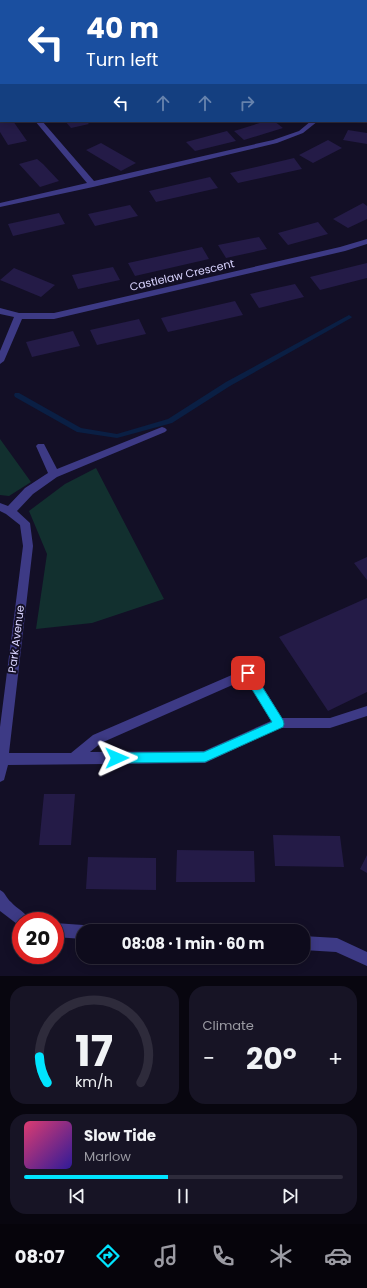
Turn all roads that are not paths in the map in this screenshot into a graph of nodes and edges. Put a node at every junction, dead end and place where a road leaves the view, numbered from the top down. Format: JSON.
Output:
{"nodes":[{"id":1,"x":39,"y":122,"type":"edge"},
{"id":2,"x":314,"y":122,"type":"edge"},
{"id":3,"x":93,"y":185,"type":"junction"},
{"id":4,"x":0,"y":205,"type":"edge"},
{"id":5,"x":367,"y":240,"type":"edge"},
{"id":6,"x":0,"y":311,"type":"edge"},
{"id":7,"x":19,"y":316,"type":"junction"},
{"id":8,"x":0,"y":361,"type":"edge"},
{"id":9,"x":162,"y":430,"type":"dead end"},
{"id":10,"x":41,"y":446,"type":"dead end"},
{"id":11,"x":54,"y":474,"type":"junction"},
{"id":12,"x":5,"y":509,"type":"edge"},
{"id":13,"x":367,"y":711,"type":"edge"},
{"id":14,"x":279,"y":724,"type":"junction"},
{"id":15,"x":2,"y":759,"type":"junction"},
{"id":16,"x":73,"y":759,"type":"junction"},
{"id":17,"x":0,"y":776,"type":"edge"},
{"id":18,"x":2,"y":904,"type":"edge"},
{"id":19,"x":12,"y":912,"type":"edge"},
{"id":20,"x":64,"y":931,"type":"edge"},
{"id":21,"x":76,"y":932,"type":"edge"},
{"id":22,"x":310,"y":943,"type":"edge"},
{"id":23,"x":367,"y":959,"type":"edge"}],
"edges":[{"from":1,"to":3,"type":"street"},
{"from":2,"to":3,"type":"street"},
{"from":3,"to":4,"type":"street"},
{"from":5,"to":7,"type":"street","name":"Castlelaw Crescent"},
{"from":6,"to":7,"type":"street","name":"Castlelaw Crescent"},
{"from":7,"to":8,"type":"street"},
{"from":9,"to":11,"type":"street"},
{"from":10,"to":11,"type":"street"},
{"from":11,"to":12,"type":"street"},
{"from":12,"to":15,"type":"street","name":"Park Avenue"},
{"from":13,"to":14,"type":"street"},
{"from":14,"to":16,"type":"street"},
{"from":14,"to":16,"type":"street"},
{"from":15,"to":16,"type":"street"},
{"from":15,"to":17,"type":"street","name":"Park Avenue"},
{"from":18,"to":19,"type":"street"},
{"from":20,"to":21,"type":"street"},
{"from":22,"to":23,"type":"street"}]}
